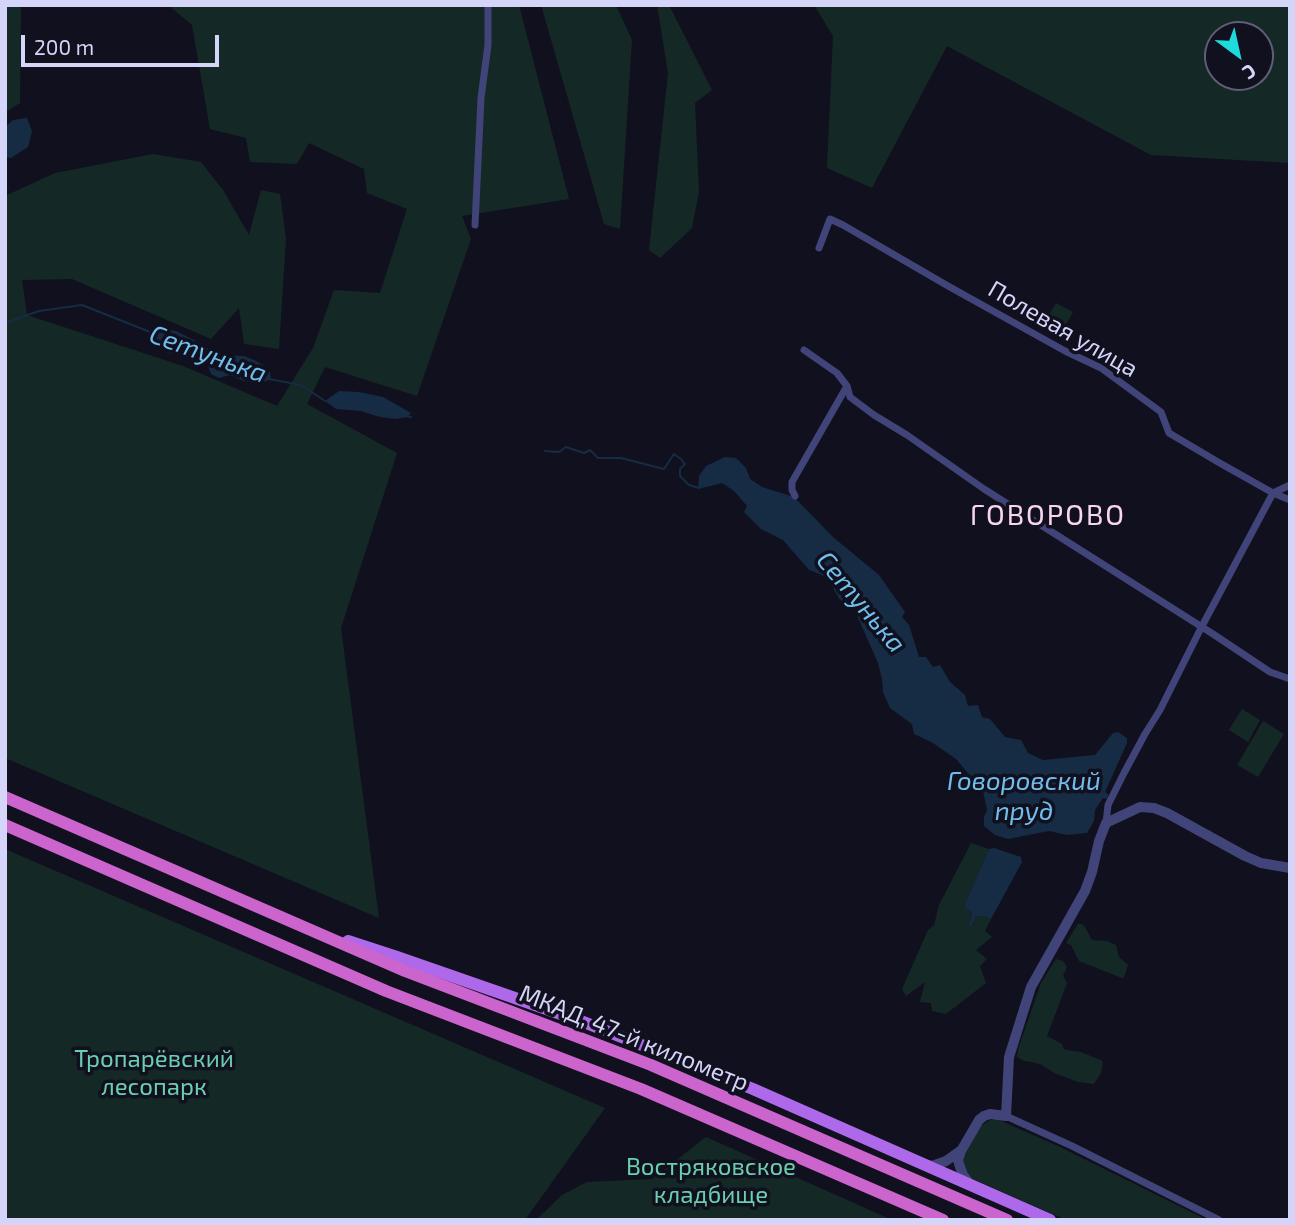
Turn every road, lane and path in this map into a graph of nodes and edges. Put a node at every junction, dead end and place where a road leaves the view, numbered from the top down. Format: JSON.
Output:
{"nodes":[{"id":1,"x":488,"y":5,"type":"edge"},
{"id":2,"x":475,"y":225,"type":"dead end"},
{"id":3,"x":819,"y":248,"type":"dead end"},
{"id":4,"x":804,"y":350,"type":"dead end"},
{"id":5,"x":847,"y":386,"type":"junction"},
{"id":6,"x":1290,"y":485,"type":"edge"},
{"id":7,"x":1273,"y":493,"type":"junction"},
{"id":8,"x":795,"y":496,"type":"dead end"},
{"id":9,"x":1290,"y":500,"type":"edge"},
{"id":10,"x":1201,"y":628,"type":"junction"},
{"id":11,"x":1290,"y":679,"type":"edge"},
{"id":12,"x":5,"y":797,"type":"edge"},
{"id":13,"x":1106,"y":823,"type":"junction"},
{"id":14,"x":5,"y":825,"type":"edge"},
{"id":15,"x":1290,"y":868,"type":"edge"},
{"id":16,"x":308,"y":929,"type":"junction"},
{"id":17,"x":1006,"y":1116,"type":"junction"},
{"id":18,"x":961,"y":1151,"type":"junction"},
{"id":19,"x":924,"y":1165,"type":"junction"},
{"id":20,"x":973,"y":1186,"type":"junction"},
{"id":21,"x":943,"y":1220,"type":"edge"},
{"id":22,"x":1007,"y":1220,"type":"edge"},
{"id":23,"x":1050,"y":1220,"type":"edge"},
{"id":24,"x":1219,"y":1220,"type":"edge"}],
"edges":[{"from":1,"to":2,"type":"street"},
{"from":3,"to":7,"type":"street","name":"Полевая улица"},
{"from":4,"to":5,"type":"street"},
{"from":5,"to":8,"type":"street"},
{"from":5,"to":10,"type":"street"},
{"from":6,"to":7,"type":"street"},
{"from":7,"to":9,"type":"street","name":"Полевая улица"},
{"from":7,"to":10,"type":"street"},
{"from":10,"to":11,"type":"street"},
{"from":10,"to":13,"type":"street"},
{"from":12,"to":16,"type":"highway","name":"МКАД, 47-й километр"},
{"from":13,"to":15,"type":"street"},
{"from":13,"to":17,"type":"street"},
{"from":14,"to":21,"type":"highway","name":"МКАД, 47-й километр"},
{"from":16,"to":19,"type":"main road"},
{"from":16,"to":22,"type":"highway","name":"МКАД, 47-й километр"},
{"from":17,"to":18,"type":"street"},
{"from":17,"to":24,"type":"street"},
{"from":18,"to":19,"type":"street"},
{"from":18,"to":20,"type":"street"},
{"from":19,"to":20,"type":"main road"},
{"from":20,"to":23,"type":"main road"}]}
